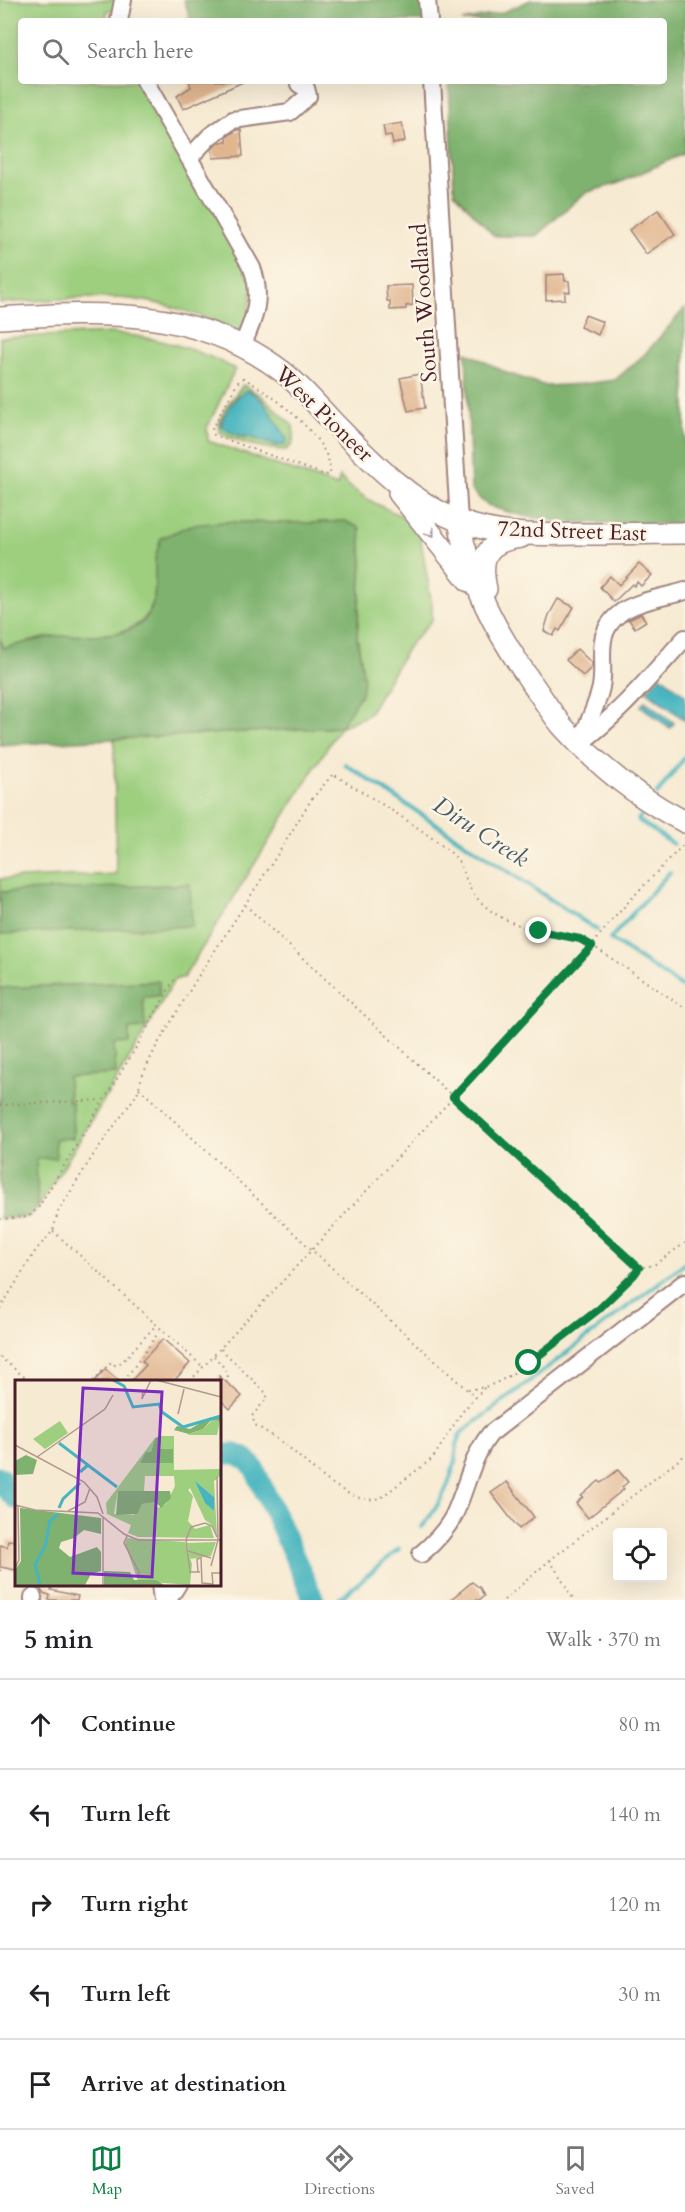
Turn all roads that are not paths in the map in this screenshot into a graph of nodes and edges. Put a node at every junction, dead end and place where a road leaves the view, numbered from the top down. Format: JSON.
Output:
{"nodes":[{"id":1,"x":123,"y":0,"type":"edge"},
{"id":2,"x":428,"y":0,"type":"edge"},
{"id":3,"x":120,"y":18,"type":"edge"},
{"id":4,"x":429,"y":18,"type":"edge"},
{"id":5,"x":147,"y":84,"type":"edge"},
{"id":6,"x":299,"y":84,"type":"dead end"},
{"id":7,"x":432,"y":84,"type":"edge"},
{"id":8,"x":189,"y":158,"type":"junction"},
{"id":9,"x":0,"y":318,"type":"edge"},
{"id":10,"x":243,"y":346,"type":"junction"},
{"id":11,"x":382,"y":471,"type":"junction"},
{"id":12,"x":459,"y":521,"type":"junction"},
{"id":13,"x":685,"y":533,"type":"edge"},
{"id":14,"x":545,"y":535,"type":"junction"},
{"id":15,"x":685,"y":591,"type":"edge"},
{"id":16,"x":479,"y":594,"type":"junction"},
{"id":17,"x":493,"y":622,"type":"junction"},
{"id":18,"x":685,"y":638,"type":"edge"},
{"id":19,"x":579,"y":744,"type":"junction"},
{"id":20,"x":685,"y":822,"type":"edge"},
{"id":21,"x":685,"y":1282,"type":"edge"},
{"id":22,"x":421,"y":1554,"type":"dead end"},
{"id":23,"x":160,"y":1585,"type":"edge"},
{"id":24,"x":177,"y":1585,"type":"edge"},
{"id":25,"x":162,"y":1600,"type":"edge"},
{"id":26,"x":168,"y":1600,"type":"edge"}],
"edges":[{"from":1,"to":3,"type":"street"},
{"from":2,"to":4,"type":"street"},
{"from":5,"to":8,"type":"street"},
{"from":6,"to":8,"type":"street"},
{"from":7,"to":12,"type":"street","name":"South Woodland"},
{"from":8,"to":10,"type":"street"},
{"from":9,"to":10,"type":"main road","name":"West Pioneer"},
{"from":10,"to":11,"type":"main road","name":"West Pioneer"},
{"from":11,"to":12,"type":"main road","name":"West Pioneer"},
{"from":11,"to":16,"type":"main road","one_way":true},
{"from":12,"to":14,"type":"main road","name":"72nd Street East"},
{"from":12,"to":16,"type":"main road"},
{"from":13,"to":14,"type":"main road","name":"72nd Street East"},
{"from":14,"to":17,"type":"main road"},
{"from":15,"to":19,"type":"street"},
{"from":16,"to":17,"type":"main road"},
{"from":17,"to":19,"type":"main road"},
{"from":18,"to":19,"type":"street"},
{"from":19,"to":20,"type":"main road"},
{"from":21,"to":22,"type":"street"},
{"from":23,"to":25,"type":"street"},
{"from":24,"to":26,"type":"street"}]}
